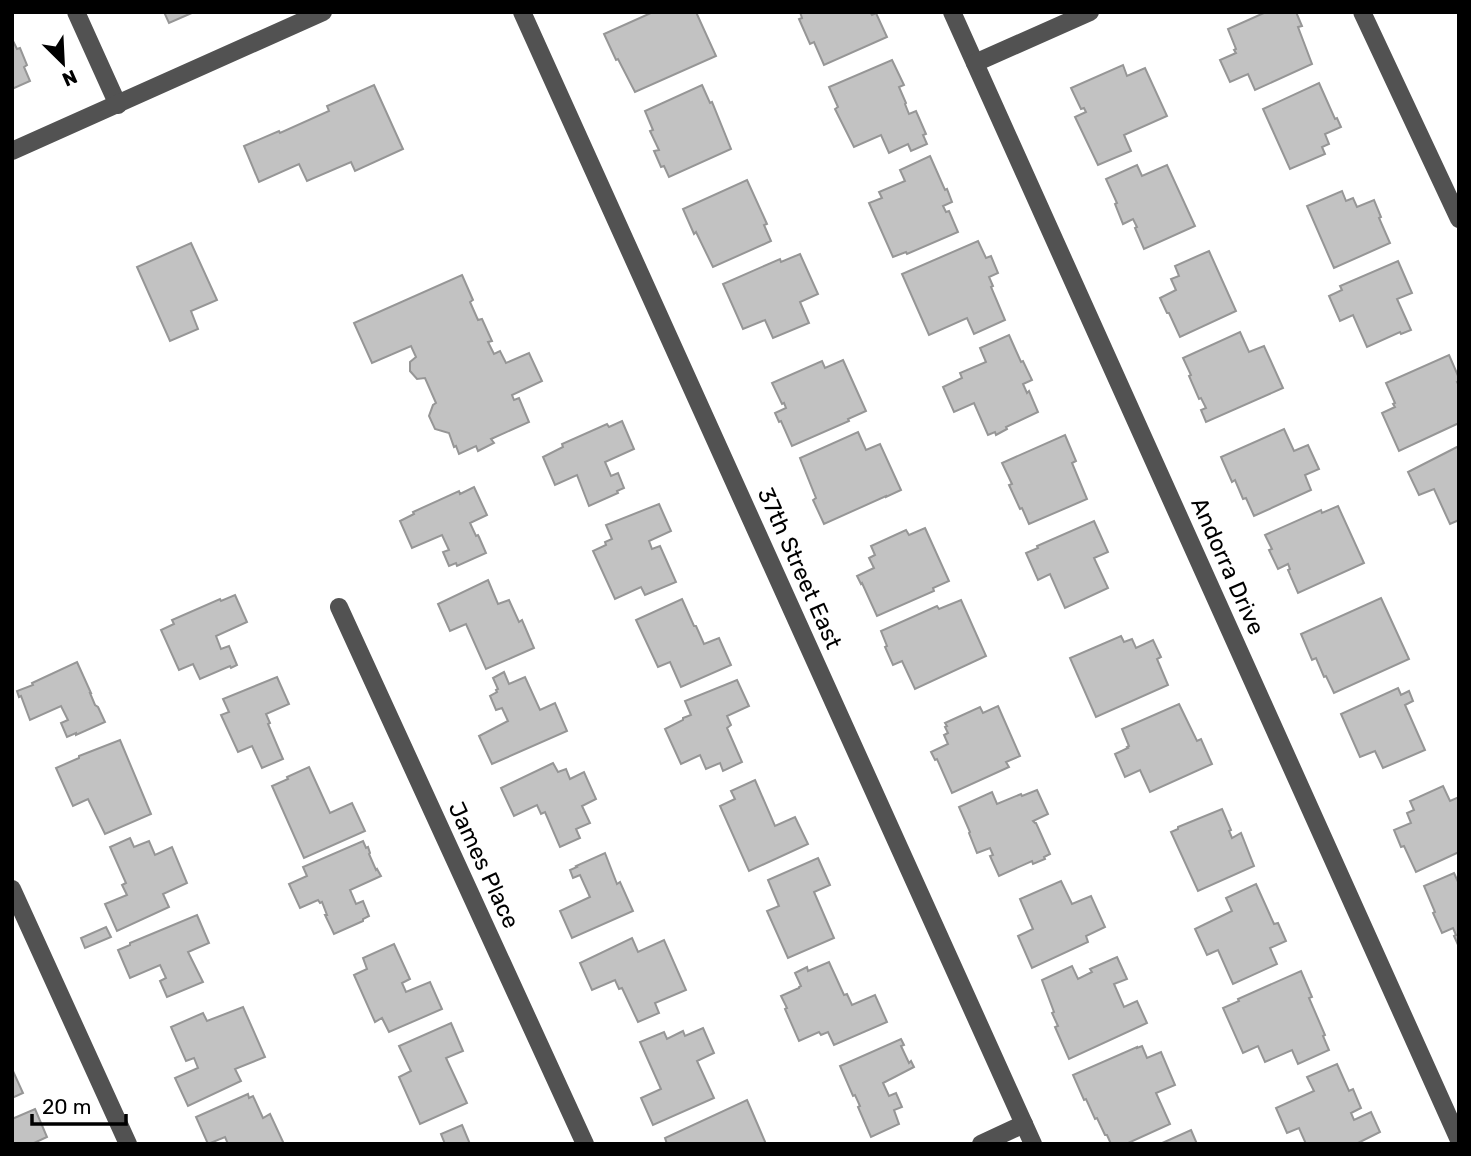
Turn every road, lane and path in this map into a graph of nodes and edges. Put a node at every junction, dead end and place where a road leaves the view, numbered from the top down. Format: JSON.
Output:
{"nodes":[{"id":1,"x":76,"y":12,"type":"edge"},
{"id":2,"x":324,"y":12,"type":"edge"},
{"id":3,"x":522,"y":12,"type":"edge"},
{"id":4,"x":952,"y":12,"type":"edge"},
{"id":5,"x":1090,"y":12,"type":"edge"},
{"id":6,"x":1362,"y":12,"type":"edge"},
{"id":7,"x":975,"y":63,"type":"junction"},
{"id":8,"x":118,"y":105,"type":"junction"},
{"id":9,"x":12,"y":151,"type":"edge"},
{"id":10,"x":1459,"y":219,"type":"edge"},
{"id":11,"x":339,"y":607,"type":"dead end"},
{"id":12,"x":12,"y":889,"type":"edge"},
{"id":13,"x":1024,"y":1124,"type":"junction"},
{"id":14,"x":1459,"y":1140,"type":"edge"},
{"id":15,"x":128,"y":1144,"type":"edge"},
{"id":16,"x":585,"y":1144,"type":"edge"},
{"id":17,"x":981,"y":1144,"type":"edge"},
{"id":18,"x":1033,"y":1144,"type":"edge"}],
"edges":[{"from":1,"to":8,"type":"street"},
{"from":2,"to":8,"type":"street"},
{"from":3,"to":13,"type":"street","name":"37th Street East"},
{"from":4,"to":7,"type":"street","name":"Andorra Drive"},
{"from":5,"to":7,"type":"street"},
{"from":6,"to":10,"type":"street"},
{"from":7,"to":14,"type":"street","name":"Andorra Drive"},
{"from":8,"to":9,"type":"street"},
{"from":11,"to":16,"type":"street","name":"James Place"},
{"from":12,"to":15,"type":"street"},
{"from":13,"to":17,"type":"street"},
{"from":13,"to":18,"type":"street","name":"37th Street East"}]}
